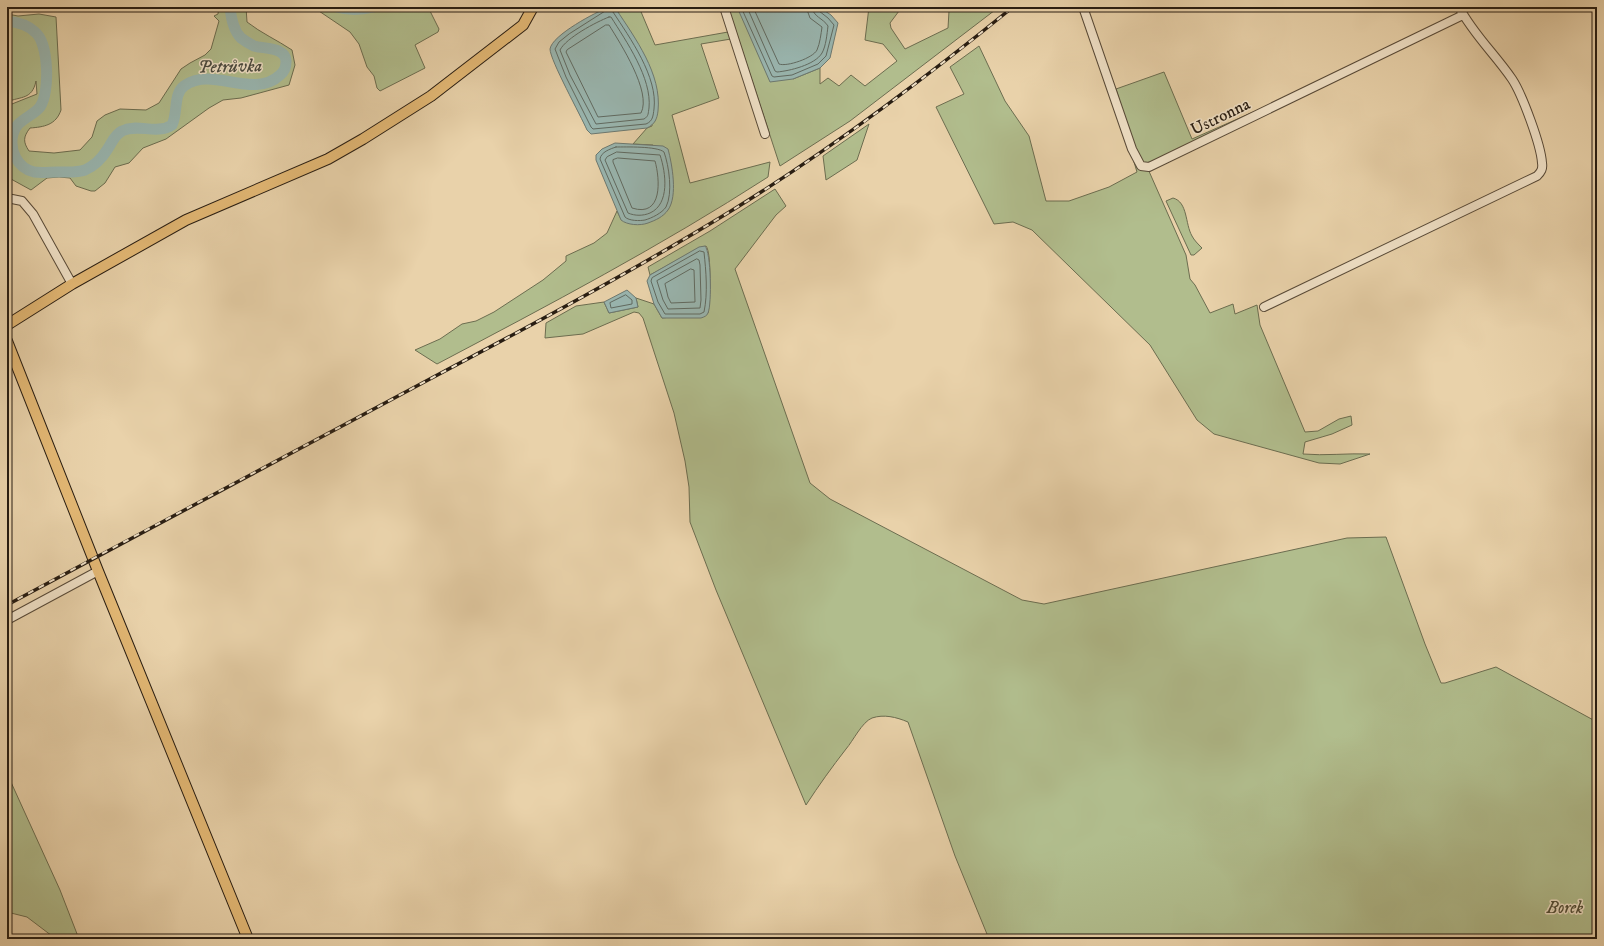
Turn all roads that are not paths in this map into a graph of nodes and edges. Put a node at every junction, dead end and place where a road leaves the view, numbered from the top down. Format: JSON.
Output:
{"nodes":[{"id":1,"x":524,"y":7,"type":"edge"},
{"id":2,"x":532,"y":7,"type":"edge"},
{"id":3,"x":724,"y":7,"type":"edge"},
{"id":4,"x":1083,"y":7,"type":"edge"},
{"id":5,"x":1459,"y":7,"type":"edge"},
{"id":6,"x":1463,"y":15,"type":"junction"},
{"id":7,"x":518,"y":28,"type":"junction"},
{"id":8,"x":765,"y":134,"type":"dead end"},
{"id":9,"x":7,"y":198,"type":"edge"},
{"id":10,"x":72,"y":284,"type":"junction"},
{"id":11,"x":1264,"y":307,"type":"dead end"},
{"id":12,"x":7,"y":325,"type":"edge"},
{"id":13,"x":7,"y":341,"type":"edge"},
{"id":14,"x":98,"y":572,"type":"junction"},
{"id":15,"x":7,"y":620,"type":"edge"},
{"id":16,"x":248,"y":939,"type":"edge"}],
"edges":[{"from":1,"to":7,"type":"main road"},
{"from":2,"to":7,"type":"main road"},
{"from":3,"to":8,"type":"street"},
{"from":4,"to":6,"type":"street","name":"Ustronna"},
{"from":5,"to":6,"type":"street"},
{"from":6,"to":11,"type":"street"},
{"from":7,"to":10,"type":"main road"},
{"from":9,"to":10,"type":"street"},
{"from":10,"to":12,"type":"main road"},
{"from":13,"to":14,"type":"main road"},
{"from":14,"to":15,"type":"street"},
{"from":14,"to":16,"type":"main road"}]}
